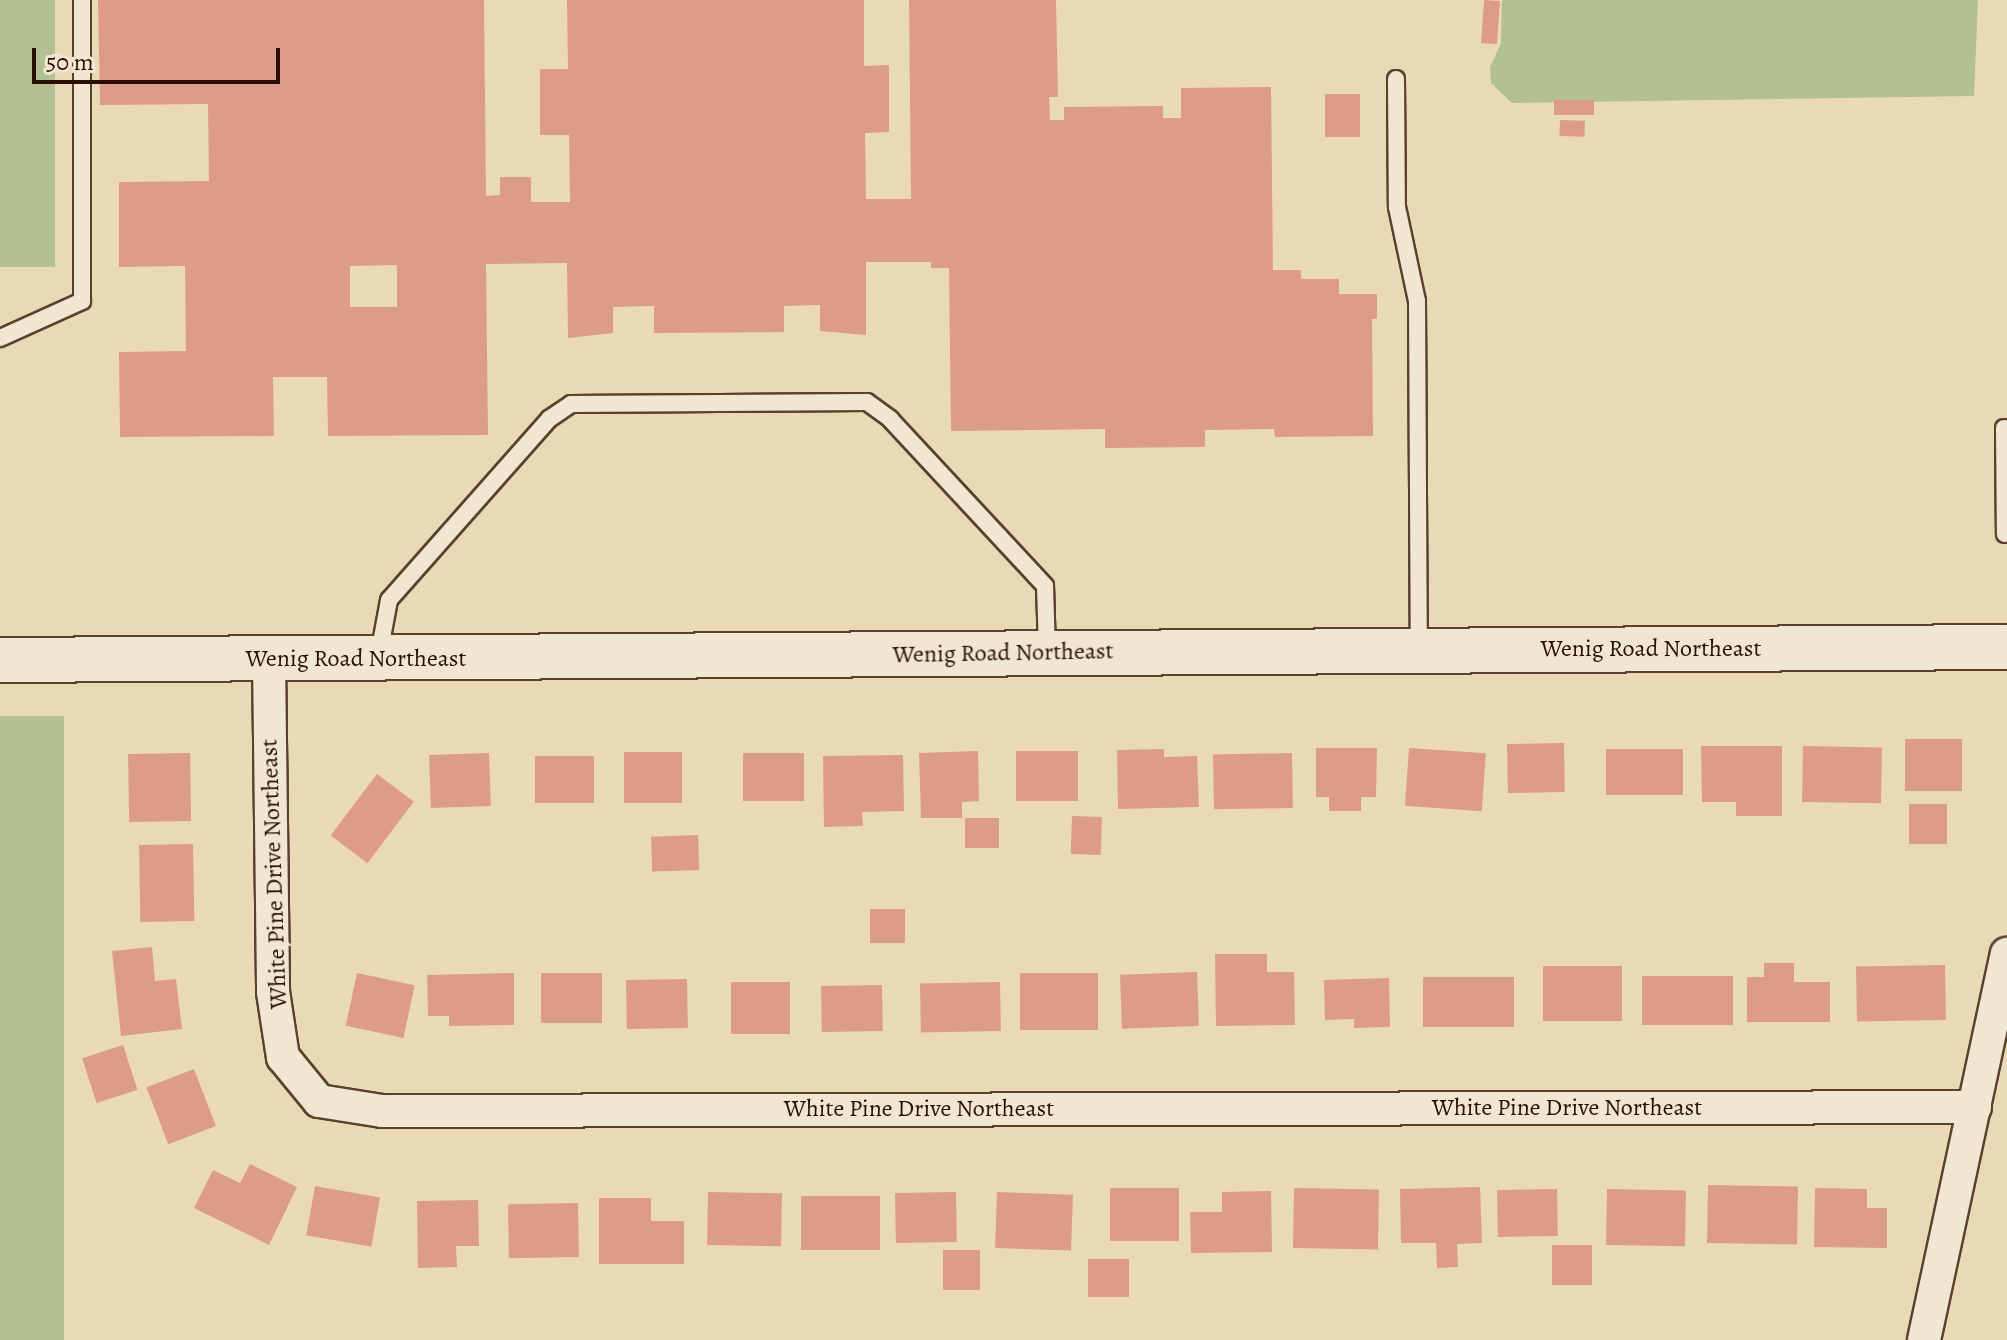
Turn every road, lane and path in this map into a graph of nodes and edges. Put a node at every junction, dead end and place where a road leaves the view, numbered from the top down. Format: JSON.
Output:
{"nodes":[{"id":1,"x":82,"y":0,"type":"edge"},
{"id":2,"x":1396,"y":79,"type":"dead end"},
{"id":3,"x":0,"y":338,"type":"edge"},
{"id":4,"x":2004,"y":428,"type":"dead end"},
{"id":5,"x":2005,"y":534,"type":"dead end"},
{"id":6,"x":2007,"y":647,"type":"edge"},
{"id":7,"x":1419,"y":650,"type":"junction"},
{"id":8,"x":1047,"y":653,"type":"junction"},
{"id":9,"x":269,"y":658,"type":"junction"},
{"id":10,"x":0,"y":660,"type":"edge"},
{"id":11,"x":378,"y":660,"type":"junction"},
{"id":12,"x":2007,"y":954,"type":"edge"},
{"id":13,"x":1975,"y":1107,"type":"junction"},
{"id":14,"x":1924,"y":1340,"type":"edge"}],
"edges":[{"from":1,"to":3,"type":"lane"},
{"from":2,"to":7,"type":"lane"},
{"from":4,"to":5,"type":"lane"},
{"from":6,"to":7,"type":"street","name":"Wenig Road Northeast"},
{"from":7,"to":8,"type":"street","name":"Wenig Road Northeast"},
{"from":8,"to":11,"type":"street","name":"Wenig Road Northeast"},
{"from":8,"to":11,"type":"lane"},
{"from":9,"to":10,"type":"street","name":"Wenig Road Northeast"},
{"from":9,"to":11,"type":"street","name":"Wenig Road Northeast"},
{"from":9,"to":13,"type":"street","name":"White Pine Drive Northeast"},
{"from":12,"to":13,"type":"street"},
{"from":13,"to":14,"type":"street"}]}
